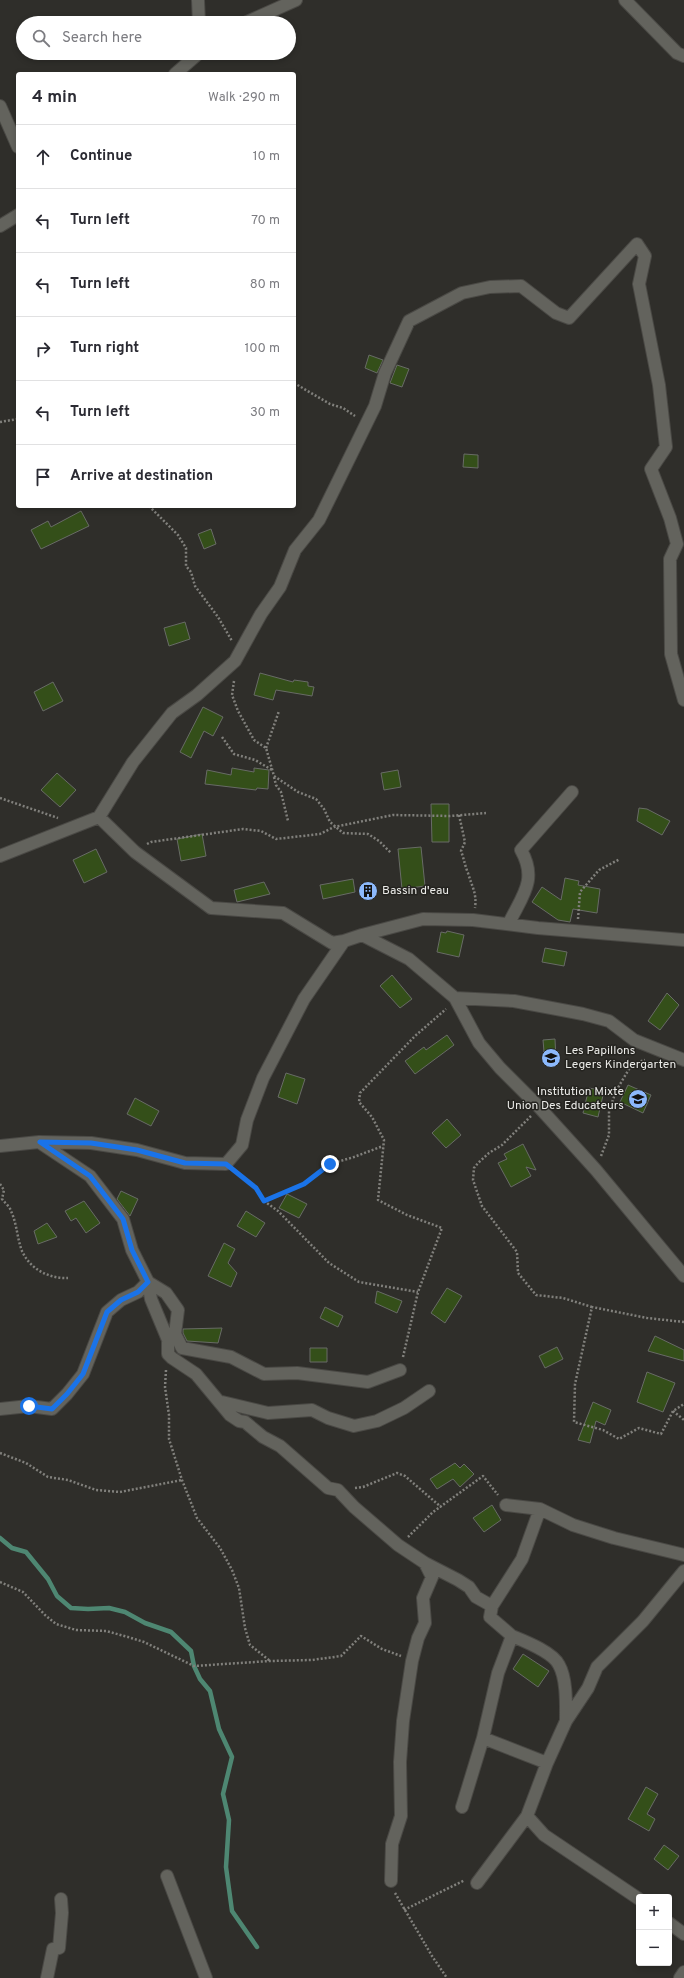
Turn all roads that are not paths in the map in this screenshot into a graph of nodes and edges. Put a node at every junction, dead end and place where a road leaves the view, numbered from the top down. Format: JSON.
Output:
{"nodes":[{"id":1,"x":198,"y":0,"type":"edge"},
{"id":2,"x":296,"y":0,"type":"edge"},
{"id":3,"x":625,"y":0,"type":"edge"},
{"id":4,"x":199,"y":16,"type":"edge"},
{"id":5,"x":260,"y":16,"type":"edge"},
{"id":6,"x":684,"y":56,"type":"edge"},
{"id":7,"x":191,"y":60,"type":"edge"},
{"id":8,"x":177,"y":72,"type":"edge"},
{"id":9,"x":0,"y":106,"type":"edge"},
{"id":10,"x":16,"y":142,"type":"edge"},
{"id":11,"x":16,"y":216,"type":"edge"},
{"id":12,"x":0,"y":226,"type":"edge"},
{"id":13,"x":684,"y":700,"type":"edge"},
{"id":14,"x":572,"y":792,"type":"dead end"},
{"id":15,"x":99,"y":817,"type":"junction"},
{"id":16,"x":0,"y":856,"type":"edge"},
{"id":17,"x":509,"y":923,"type":"junction"},
{"id":18,"x":362,"y":935,"type":"junction"},
{"id":19,"x":684,"y":940,"type":"edge"},
{"id":20,"x":344,"y":941,"type":"junction"},
{"id":21,"x":455,"y":998,"type":"junction"},
{"id":22,"x":684,"y":1060,"type":"edge"},
{"id":23,"x":40,"y":1142,"type":"junction"},
{"id":24,"x":0,"y":1146,"type":"edge"},
{"id":25,"x":684,"y":1276,"type":"edge"},
{"id":26,"x":148,"y":1282,"type":"junction"},
{"id":27,"x":400,"y":1370,"type":"road end"},
{"id":28,"x":429,"y":1390,"type":"dead end"},
{"id":29,"x":222,"y":1402,"type":"junction"},
{"id":30,"x":0,"y":1409,"type":"edge"},
{"id":31,"x":506,"y":1505,"type":"road end"},
{"id":32,"x":540,"y":1509,"type":"junction"},
{"id":33,"x":684,"y":1555,"type":"edge"},
{"id":34,"x":425,"y":1563,"type":"junction"},
{"id":35,"x":684,"y":1571,"type":"edge"},
{"id":36,"x":492,"y":1606,"type":"junction"},
{"id":37,"x":512,"y":1636,"type":"junction"},
{"id":38,"x":566,"y":1721,"type":"junction"},
{"id":39,"x":483,"y":1738,"type":"junction"},
{"id":40,"x":547,"y":1763,"type":"junction"},
{"id":41,"x":462,"y":1807,"type":"dead end"},
{"id":42,"x":527,"y":1816,"type":"junction"},
{"id":43,"x":166,"y":1876,"type":"dead end"},
{"id":44,"x":391,"y":1881,"type":"road end"},
{"id":45,"x":478,"y":1883,"type":"road end"},
{"id":46,"x":636,"y":1897,"type":"edge"},
{"id":47,"x":61,"y":1899,"type":"dead end"},
{"id":48,"x":672,"y":1925,"type":"edge"},
{"id":49,"x":684,"y":1934,"type":"edge"},
{"id":50,"x":684,"y":1972,"type":"edge"},
{"id":51,"x":47,"y":1978,"type":"edge"},
{"id":52,"x":206,"y":1978,"type":"edge"},
{"id":53,"x":680,"y":1978,"type":"edge"}],
"edges":[{"from":1,"to":4,"type":"street"},
{"from":2,"to":5,"type":"street"},
{"from":3,"to":6,"type":"street"},
{"from":7,"to":8,"type":"street"},
{"from":9,"to":10,"type":"street"},
{"from":11,"to":12,"type":"street"},
{"from":13,"to":15,"type":"street"},
{"from":14,"to":17,"type":"street"},
{"from":15,"to":16,"type":"street"},
{"from":15,"to":20,"type":"street"},
{"from":17,"to":18,"type":"street"},
{"from":17,"to":19,"type":"street"},
{"from":18,"to":20,"type":"street"},
{"from":18,"to":21,"type":"street"},
{"from":20,"to":23,"type":"street"},
{"from":21,"to":22,"type":"street"},
{"from":21,"to":25,"type":"street"},
{"from":23,"to":24,"type":"street"},
{"from":23,"to":26,"type":"street"},
{"from":26,"to":27,"type":"street"},
{"from":26,"to":29,"type":"street"},
{"from":26,"to":30,"type":"street"},
{"from":28,"to":29,"type":"street"},
{"from":29,"to":34,"type":"street"},
{"from":31,"to":32,"type":"street"},
{"from":32,"to":33,"type":"street"},
{"from":32,"to":36,"type":"street"},
{"from":34,"to":36,"type":"street"},
{"from":34,"to":44,"type":"street"},
{"from":35,"to":38,"type":"street"},
{"from":36,"to":37,"type":"street"},
{"from":37,"to":38,"type":"street"},
{"from":37,"to":39,"type":"street"},
{"from":38,"to":40,"type":"street"},
{"from":39,"to":40,"type":"street"},
{"from":39,"to":41,"type":"street"},
{"from":40,"to":42,"type":"street"},
{"from":42,"to":45,"type":"street"},
{"from":42,"to":46,"type":"street"},
{"from":43,"to":52,"type":"street"},
{"from":47,"to":51,"type":"street"},
{"from":48,"to":49,"type":"street"},
{"from":50,"to":53,"type":"street"}]}
